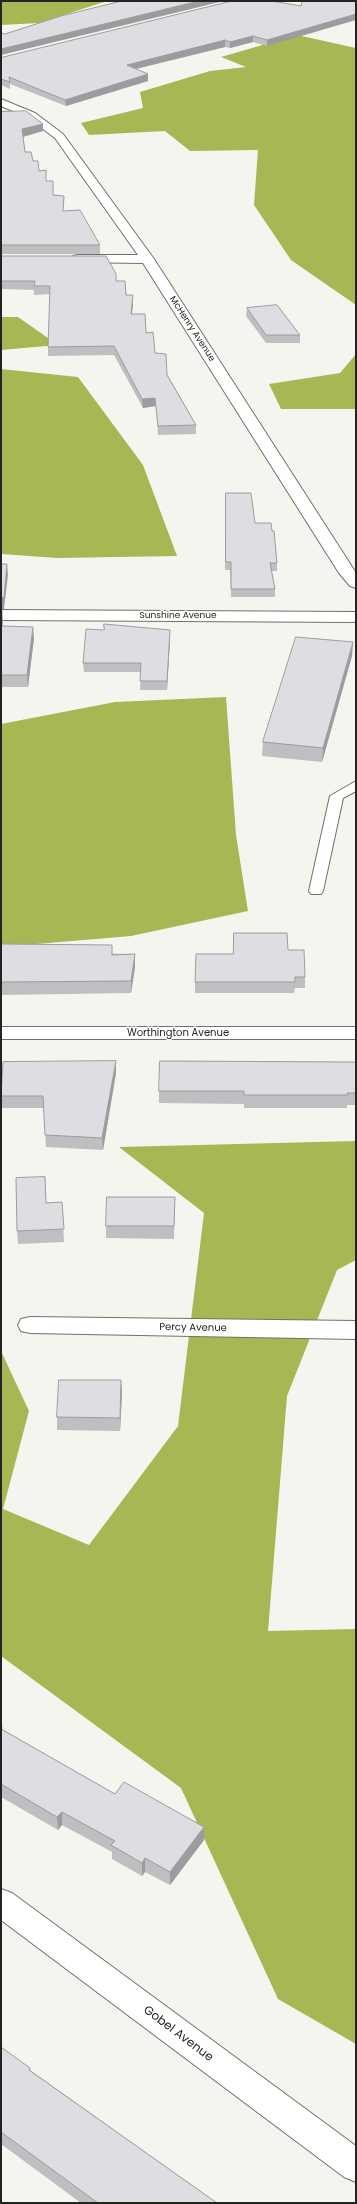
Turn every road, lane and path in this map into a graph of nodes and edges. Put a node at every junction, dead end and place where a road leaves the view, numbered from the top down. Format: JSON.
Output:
{"nodes":[{"id":1,"x":1,"y":102,"type":"edge"},
{"id":2,"x":62,"y":259,"type":"edge"},
{"id":3,"x":147,"y":259,"type":"junction"},
{"id":4,"x":356,"y":583,"type":"edge"},
{"id":5,"x":1,"y":615,"type":"edge"},
{"id":6,"x":356,"y":617,"type":"edge"},
{"id":7,"x":356,"y":785,"type":"edge"},
{"id":8,"x":316,"y":891,"type":"dead end"},
{"id":9,"x":1,"y":1033,"type":"edge"},
{"id":10,"x":356,"y":1033,"type":"edge"},
{"id":11,"x":30,"y":1326,"type":"dead end"},
{"id":12,"x":356,"y":1330,"type":"edge"},
{"id":13,"x":1,"y":1902,"type":"edge"},
{"id":14,"x":356,"y":2166,"type":"edge"}],
"edges":[{"from":1,"to":3,"type":"street","name":"McHenry Avenue"},
{"from":2,"to":3,"type":"street"},
{"from":3,"to":4,"type":"street","name":"McHenry Avenue"},
{"from":5,"to":6,"type":"street","name":"Sunshine Avenue"},
{"from":7,"to":8,"type":"lane"},
{"from":9,"to":10,"type":"street","name":"Worthington Avenue"},
{"from":11,"to":12,"type":"street","name":"Percy Avenue"},
{"from":13,"to":14,"type":"street","name":"Gobel Avenue"}]}
